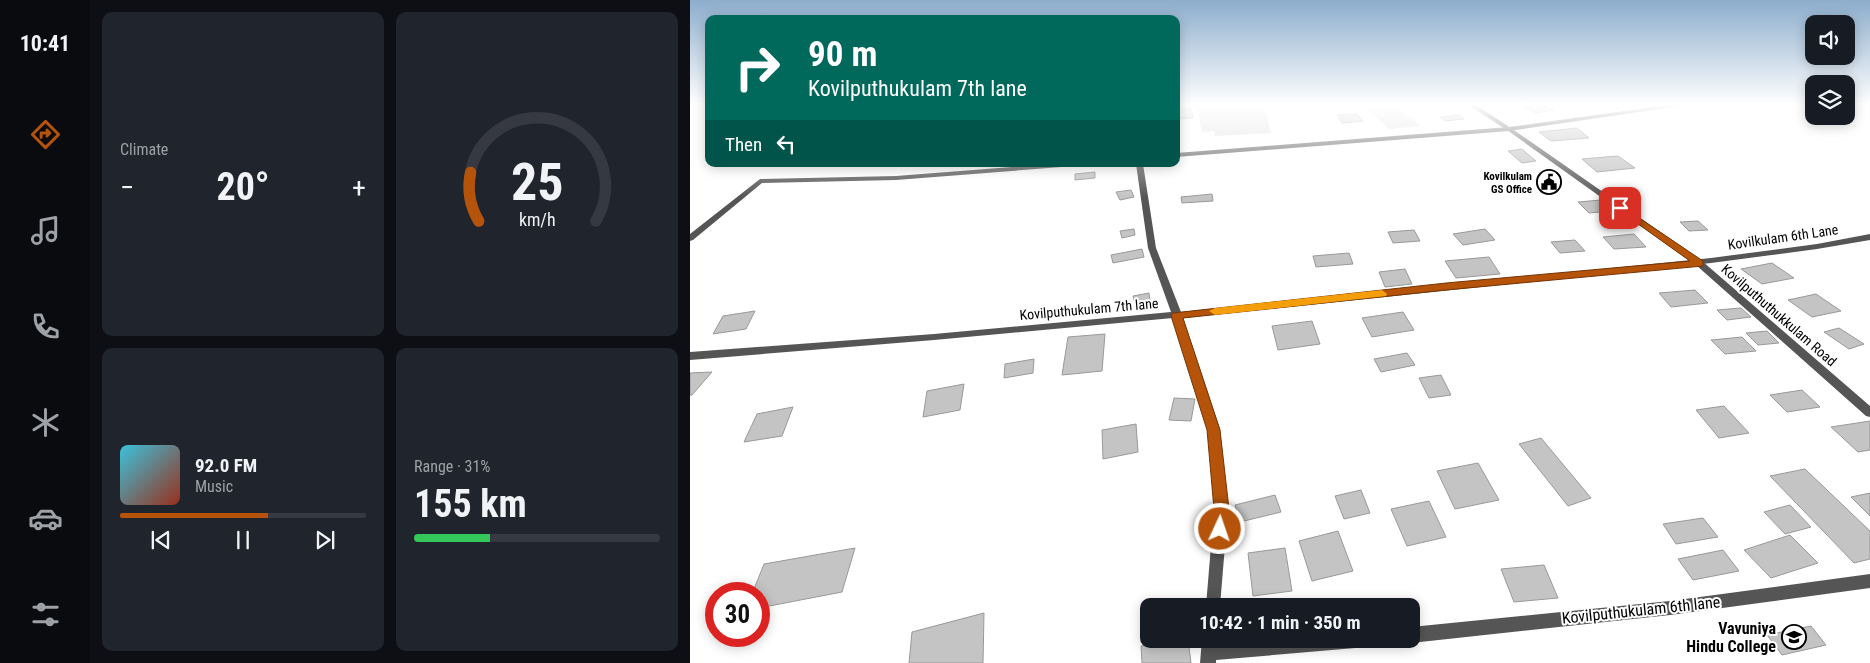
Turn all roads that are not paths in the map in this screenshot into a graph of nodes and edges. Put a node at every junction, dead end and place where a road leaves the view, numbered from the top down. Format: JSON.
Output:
{"nodes":[{"id":1,"x":1420,"y":136,"type":"edge"},
{"id":2,"x":1519,"y":136,"type":"edge"},
{"id":3,"x":1180,"y":155,"type":"edge"},
{"id":4,"x":1036,"y":167,"type":"edge"},
{"id":5,"x":1139,"y":167,"type":"edge"},
{"id":6,"x":1870,"y":237,"type":"edge"},
{"id":7,"x":690,"y":238,"type":"edge"},
{"id":8,"x":1699,"y":263,"type":"junction"},
{"id":9,"x":1177,"y":316,"type":"junction"},
{"id":10,"x":690,"y":356,"type":"edge"},
{"id":11,"x":1870,"y":413,"type":"edge"},
{"id":12,"x":1870,"y":581,"type":"edge"},
{"id":13,"x":1214,"y":598,"type":"edge"},
{"id":14,"x":1420,"y":633,"type":"edge"},
{"id":15,"x":1258,"y":648,"type":"edge"},
{"id":16,"x":1209,"y":652,"type":"edge"}],
"edges":[{"from":1,"to":3,"type":"street"},
{"from":2,"to":8,"type":"street","name":"Kovilputhuthukkulam Road"},
{"from":4,"to":7,"type":"street"},
{"from":5,"to":9,"type":"street"},
{"from":6,"to":8,"type":"street","name":"Kovilkulam 6th Lane"},
{"from":8,"to":9,"type":"street","name":"Kovilputhukulam 7th lane"},
{"from":8,"to":11,"type":"street","name":"Kovilputhuthukkulam Road"},
{"from":9,"to":10,"type":"street","name":"Kovilputhukulam 7th lane"},
{"from":9,"to":13,"type":"street"},
{"from":12,"to":14,"type":"street","name":"Kovilputhukulam 6th lane"},
{"from":15,"to":16,"type":"street"}]}
